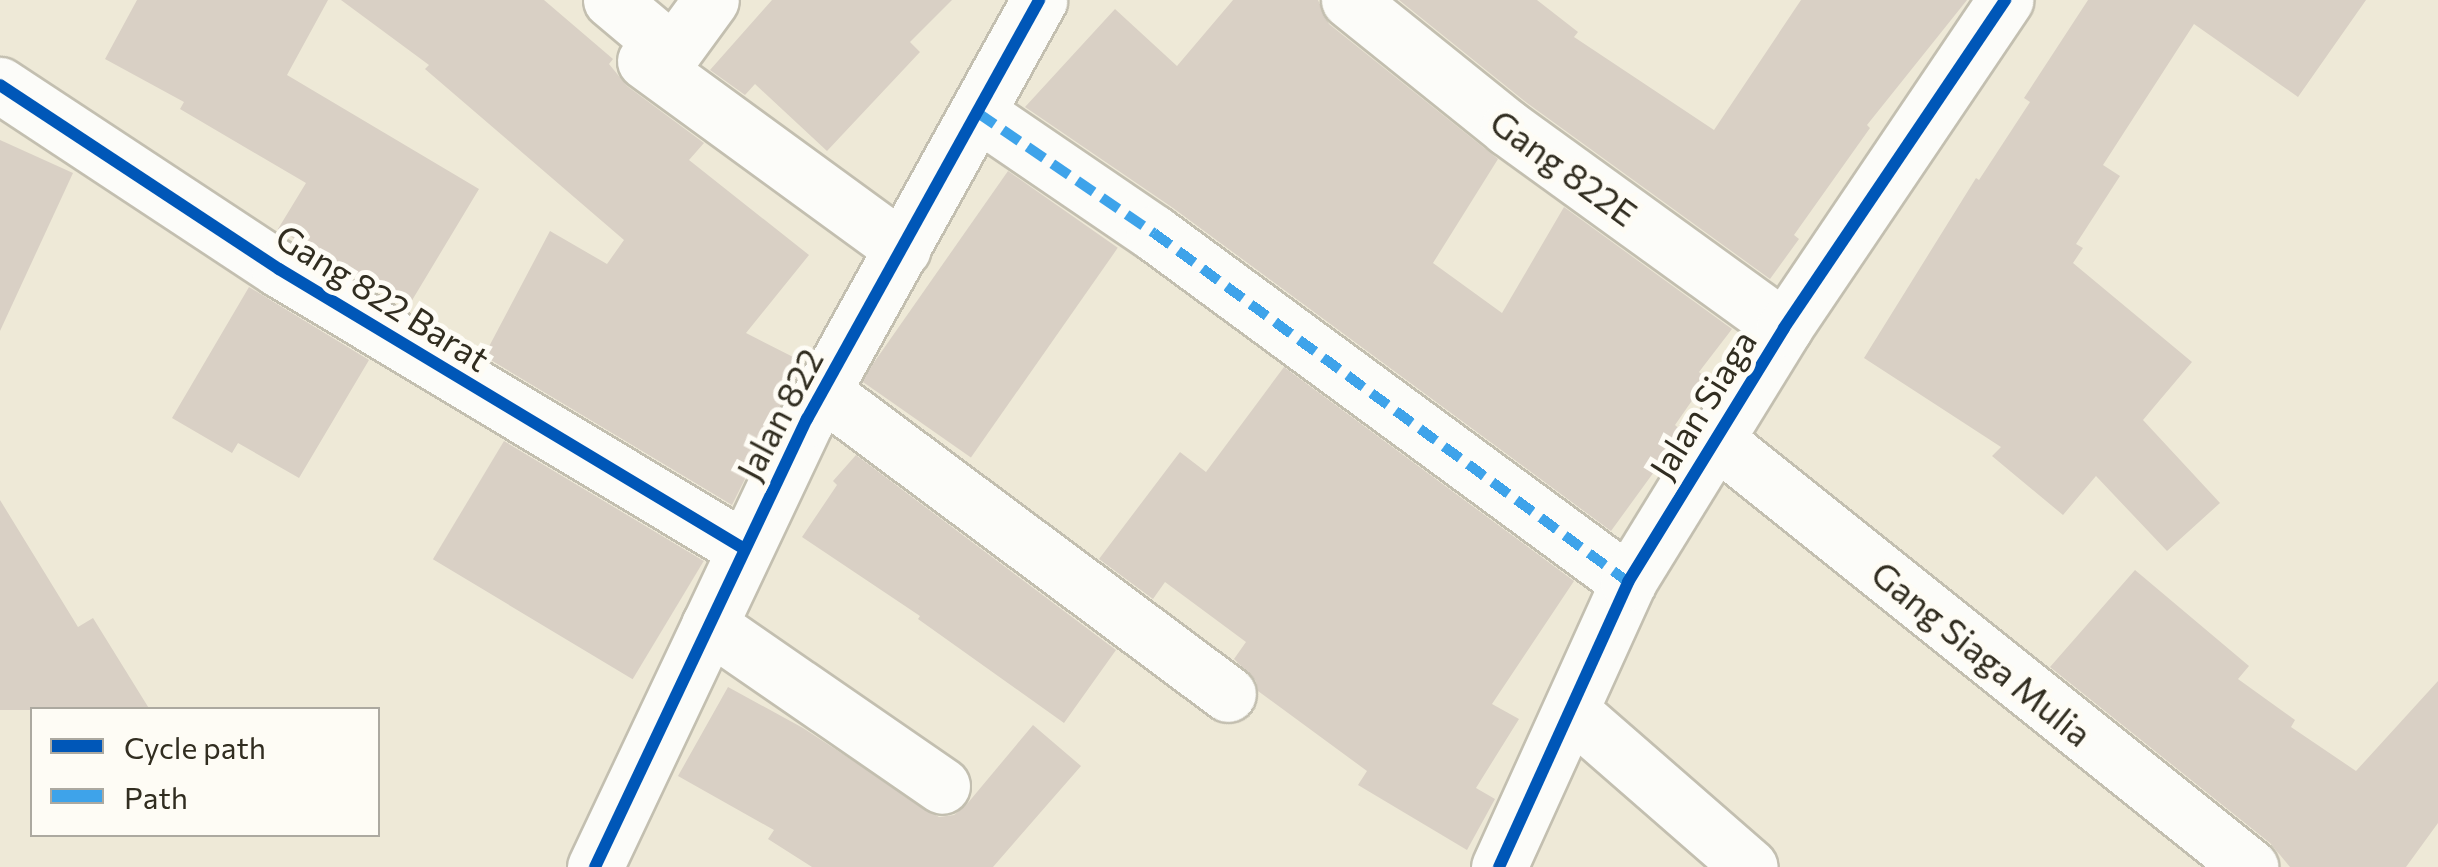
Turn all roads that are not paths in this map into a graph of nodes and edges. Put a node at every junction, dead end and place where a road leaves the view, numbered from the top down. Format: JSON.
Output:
{"nodes":[{"id":1,"x":611,"y":0,"type":"edge"},
{"id":2,"x":710,"y":0,"type":"edge"},
{"id":3,"x":1039,"y":0,"type":"edge"},
{"id":4,"x":1348,"y":0,"type":"edge"},
{"id":5,"x":2005,"y":0,"type":"edge"},
{"id":6,"x":645,"y":61,"type":"dead end"},
{"id":7,"x":0,"y":85,"type":"edge"},
{"id":8,"x":978,"y":113,"type":"junction"},
{"id":9,"x":903,"y":249,"type":"junction"},
{"id":10,"x":1784,"y":328,"type":"junction"},
{"id":11,"x":823,"y":392,"type":"junction"},
{"id":12,"x":1714,"y":438,"type":"junction"},
{"id":13,"x":743,"y":548,"type":"junction"},
{"id":14,"x":1628,"y":582,"type":"junction"},
{"id":15,"x":709,"y":626,"type":"junction"},
{"id":16,"x":1228,"y":694,"type":"dead end"},
{"id":17,"x":1571,"y":711,"type":"junction"},
{"id":18,"x":942,"y":786,"type":"dead end"},
{"id":19,"x":595,"y":867,"type":"edge"},
{"id":20,"x":1498,"y":867,"type":"edge"},
{"id":21,"x":1750,"y":867,"type":"edge"},
{"id":22,"x":2250,"y":867,"type":"edge"}],
"edges":[{"from":1,"to":2,"type":"street"},
{"from":3,"to":8,"type":"street","name":"Jalan 822"},
{"from":4,"to":10,"type":"street","name":"Gang 822E"},
{"from":5,"to":10,"type":"street","name":"Jalan Siaga"},
{"from":6,"to":9,"type":"street"},
{"from":7,"to":13,"type":"street","name":"Gang 822 Barat"},
{"from":8,"to":9,"type":"street","name":"Jalan 822"},
{"from":8,"to":14,"type":"street"},
{"from":9,"to":11,"type":"street","name":"Jalan 822"},
{"from":10,"to":12,"type":"street","name":"Jalan Siaga"},
{"from":11,"to":13,"type":"street","name":"Jalan 822"},
{"from":11,"to":16,"type":"street"},
{"from":12,"to":14,"type":"street","name":"Jalan Siaga"},
{"from":12,"to":22,"type":"street","name":"Gang Siaga Mulia"},
{"from":13,"to":15,"type":"street","name":"Jalan 822"},
{"from":14,"to":17,"type":"street","name":"Jalan Siaga"},
{"from":15,"to":18,"type":"street"},
{"from":15,"to":19,"type":"street","name":"Jalan 822"},
{"from":17,"to":20,"type":"street","name":"Jalan Siaga"},
{"from":17,"to":21,"type":"street"}]}
